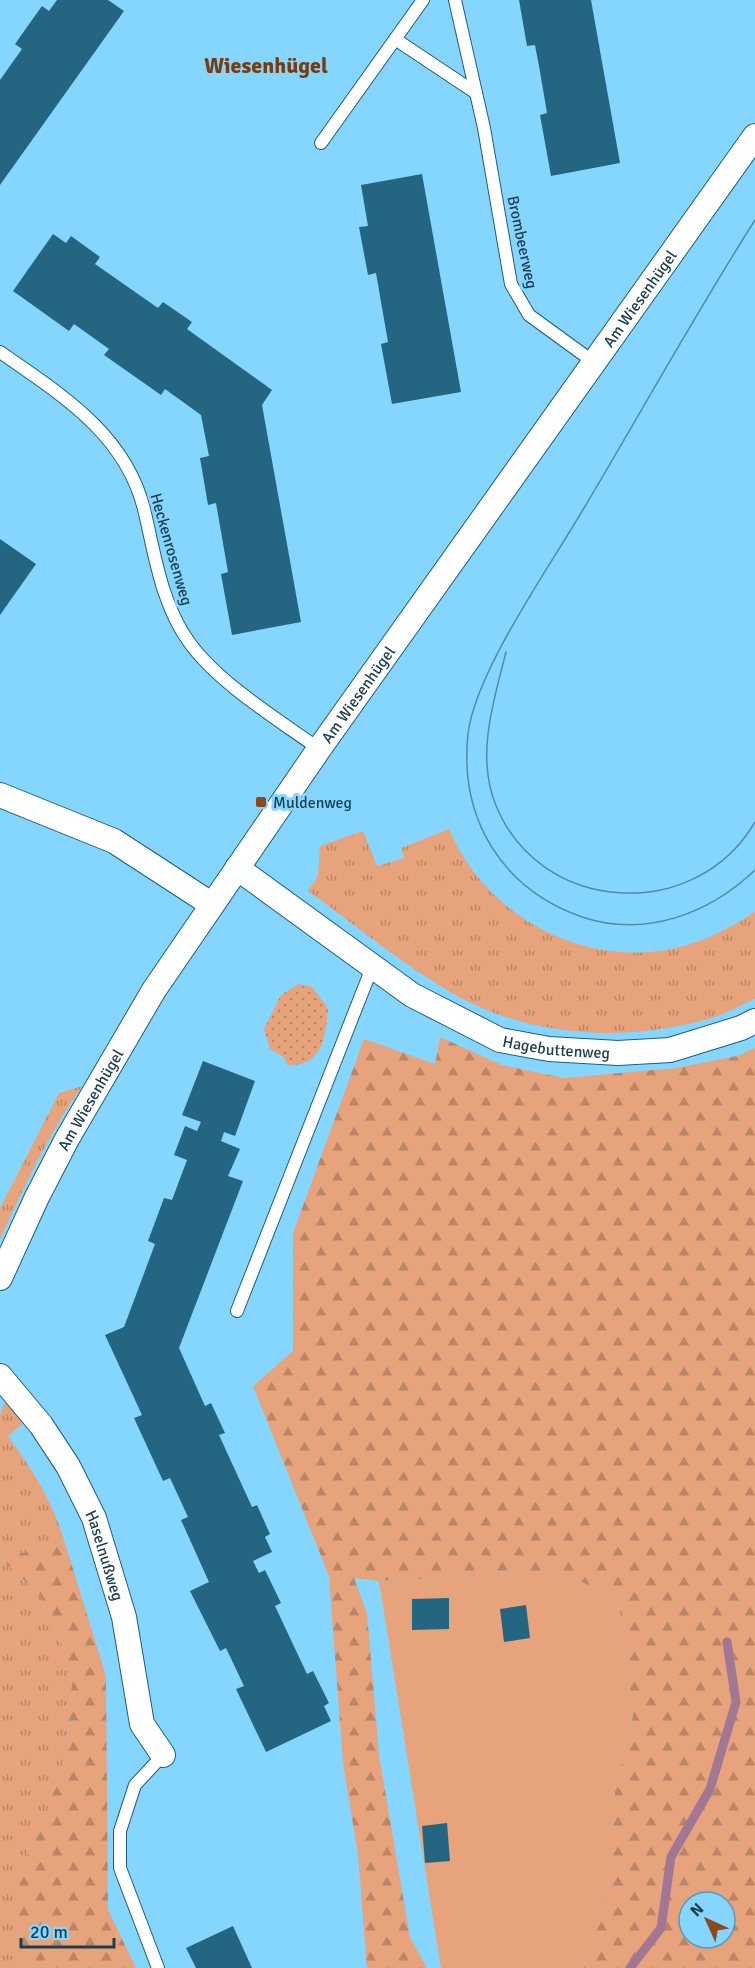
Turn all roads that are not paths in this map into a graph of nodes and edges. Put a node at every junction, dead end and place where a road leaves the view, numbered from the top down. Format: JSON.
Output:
{"nodes":[{"id":1,"x":423,"y":0,"type":"edge"},
{"id":2,"x":456,"y":0,"type":"edge"},
{"id":3,"x":395,"y":39,"type":"junction"},
{"id":4,"x":476,"y":93,"type":"junction"},
{"id":5,"x":755,"y":136,"type":"edge"},
{"id":6,"x":321,"y":143,"type":"dead end"},
{"id":7,"x":0,"y":352,"type":"edge"},
{"id":8,"x":595,"y":363,"type":"junction"},
{"id":9,"x":320,"y":749,"type":"junction"},
{"id":10,"x":0,"y":795,"type":"edge"},
{"id":11,"x":237,"y":868,"type":"junction"},
{"id":12,"x":211,"y":904,"type":"junction"},
{"id":13,"x":373,"y":965,"type":"junction"},
{"id":14,"x":755,"y":1021,"type":"edge"},
{"id":15,"x":0,"y":1278,"type":"edge"},
{"id":16,"x":237,"y":1311,"type":"dead end"},
{"id":17,"x":0,"y":1376,"type":"edge"},
{"id":18,"x":163,"y":1755,"type":"joint"},
{"id":19,"x":158,"y":1968,"type":"edge"}],
"edges":[{"from":1,"to":3,"type":"lane"},
{"from":2,"to":4,"type":"lane","name":"Brombeerweg"},
{"from":3,"to":4,"type":"lane"},
{"from":3,"to":6,"type":"lane"},
{"from":4,"to":8,"type":"lane","name":"Brombeerweg"},
{"from":5,"to":8,"type":"street","name":"Am Wiesenhügel"},
{"from":7,"to":9,"type":"lane","name":"Heckenrosenweg"},
{"from":8,"to":9,"type":"street","name":"Am Wiesenhügel"},
{"from":9,"to":11,"type":"street","name":"Am Wiesenhügel"},
{"from":10,"to":12,"type":"street"},
{"from":11,"to":12,"type":"street","name":"Am Wiesenhügel"},
{"from":11,"to":13,"type":"street","name":"Hagebuttenweg"},
{"from":12,"to":15,"type":"street","name":"Am Wiesenhügel"},
{"from":13,"to":14,"type":"street","name":"Hagebuttenweg"},
{"from":13,"to":16,"type":"lane"},
{"from":17,"to":18,"type":"street","name":"Haselnußweg"},
{"from":18,"to":19,"type":"lane"}]}
